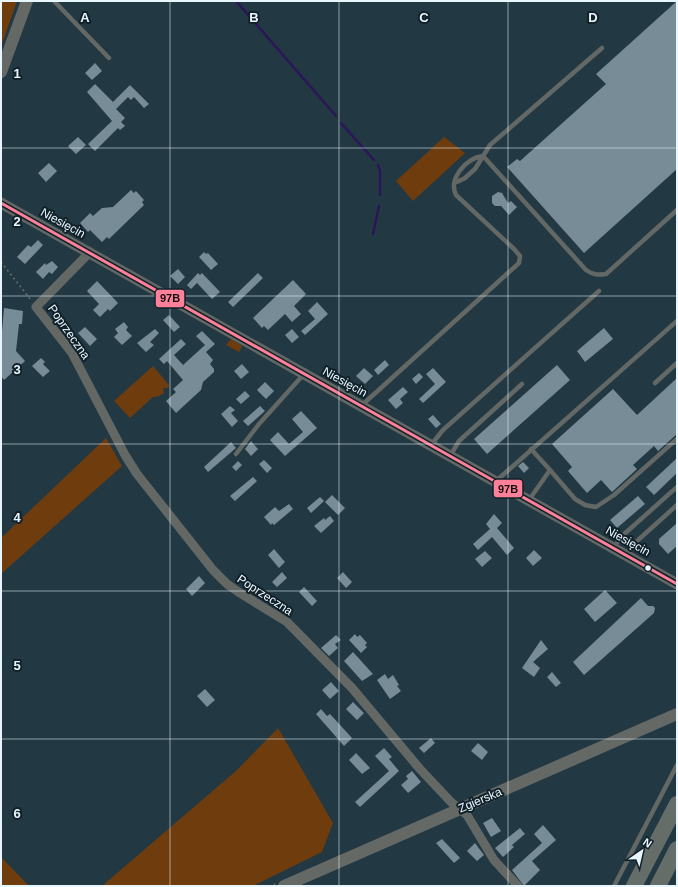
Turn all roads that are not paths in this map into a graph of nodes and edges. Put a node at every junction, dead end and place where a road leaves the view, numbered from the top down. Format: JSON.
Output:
{"nodes":[{"id":1,"x":27,"y":1,"type":"edge"},
{"id":2,"x":54,"y":1,"type":"edge"},
{"id":3,"x":602,"y":48,"type":"dead end"},
{"id":4,"x":109,"y":58,"type":"dead end"},
{"id":5,"x":1,"y":72,"type":"edge"},
{"id":6,"x":483,"y":156,"type":"junction"},
{"id":7,"x":457,"y":182,"type":"junction"},
{"id":8,"x":1,"y":203,"type":"edge"},
{"id":9,"x":677,"y":210,"type":"edge"},
{"id":10,"x":90,"y":252,"type":"junction"},
{"id":11,"x":599,"y":291,"type":"dead end"},
{"id":12,"x":677,"y":321,"type":"edge"},
{"id":13,"x":677,"y":363,"type":"edge"},
{"id":14,"x":304,"y":374,"type":"junction"},
{"id":15,"x":655,"y":383,"type":"dead end"},
{"id":16,"x":522,"y":384,"type":"dead end"},
{"id":17,"x":361,"y":406,"type":"junction"},
{"id":18,"x":677,"y":439,"type":"edge"},
{"id":19,"x":430,"y":446,"type":"junction"},
{"id":20,"x":531,"y":449,"type":"junction"},
{"id":21,"x":236,"y":454,"type":"dead end"},
{"id":22,"x":450,"y":456,"type":"junction"},
{"id":23,"x":550,"y":470,"type":"junction"},
{"id":24,"x":496,"y":481,"type":"junction"},
{"id":25,"x":677,"y":487,"type":"edge"},
{"id":26,"x":529,"y":500,"type":"junction"},
{"id":27,"x":677,"y":505,"type":"edge"},
{"id":28,"x":614,"y":547,"type":"junction"},
{"id":29,"x":628,"y":555,"type":"junction"},
{"id":30,"x":677,"y":584,"type":"edge"},
{"id":31,"x":677,"y":714,"type":"edge"},
{"id":32,"x":677,"y":765,"type":"edge"},
{"id":33,"x":677,"y":804,"type":"edge"},
{"id":34,"x":459,"y":809,"type":"junction"},
{"id":35,"x":677,"y":850,"type":"edge"},
{"id":36,"x":284,"y":886,"type":"edge"},
{"id":37,"x":518,"y":886,"type":"edge"},
{"id":38,"x":614,"y":886,"type":"edge"},
{"id":39,"x":634,"y":886,"type":"edge"},
{"id":40,"x":658,"y":886,"type":"edge"}],
"edges":[{"from":1,"to":5,"type":"main road"},
{"from":2,"to":4,"type":"lane"},
{"from":3,"to":6,"type":"lane"},
{"from":6,"to":7,"type":"lane"},
{"from":6,"to":7,"type":"lane"},
{"from":6,"to":9,"type":"lane"},
{"from":7,"to":17,"type":"lane"},
{"from":8,"to":10,"type":"street","name":"Niesięcin"},
{"from":10,"to":14,"type":"street","name":"Niesięcin"},
{"from":10,"to":34,"type":"street","name":"Poprzeczna"},
{"from":11,"to":19,"type":"lane"},
{"from":12,"to":20,"type":"lane"},
{"from":13,"to":15,"type":"lane"},
{"from":14,"to":17,"type":"street","name":"Niesięcin"},
{"from":14,"to":21,"type":"lane"},
{"from":16,"to":22,"type":"lane"},
{"from":17,"to":19,"type":"street","name":"Niesięcin"},
{"from":18,"to":23,"type":"lane"},
{"from":19,"to":22,"type":"street","name":"Niesięcin"},
{"from":20,"to":23,"type":"lane"},
{"from":20,"to":24,"type":"lane"},
{"from":22,"to":24,"type":"street","name":"Niesięcin"},
{"from":23,"to":26,"type":"lane"},
{"from":24,"to":26,"type":"street","name":"Niesięcin"},
{"from":25,"to":28,"type":"lane"},
{"from":26,"to":28,"type":"street","name":"Niesięcin"},
{"from":27,"to":29,"type":"lane"},
{"from":28,"to":29,"type":"street","name":"Niesięcin"},
{"from":29,"to":30,"type":"street","name":"Niesięcin"},
{"from":31,"to":34,"type":"main road","name":"Zgierska"},
{"from":32,"to":38,"type":"lane"},
{"from":33,"to":39,"type":"highway"},
{"from":34,"to":36,"type":"main road","name":"Zgierska"},
{"from":34,"to":37,"type":"street","name":"Poprzeczna"},
{"from":35,"to":40,"type":"highway"}]}
